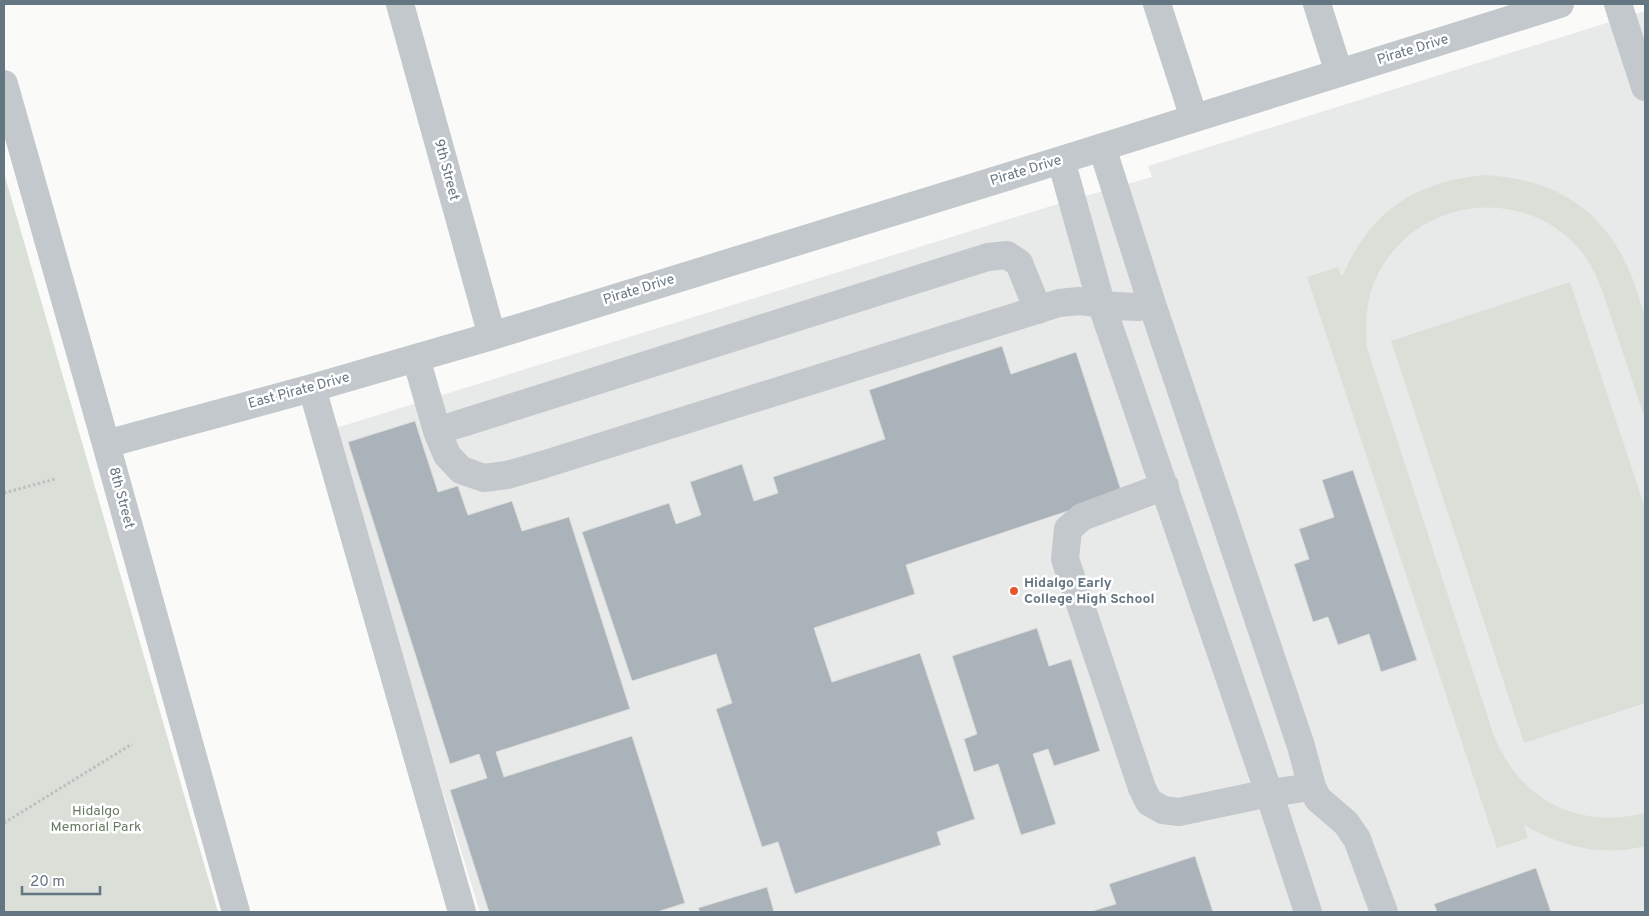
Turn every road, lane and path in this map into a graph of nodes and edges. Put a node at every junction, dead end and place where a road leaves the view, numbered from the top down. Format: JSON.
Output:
{"nodes":[{"id":1,"x":400,"y":4,"type":"edge"},
{"id":2,"x":1158,"y":4,"type":"edge"},
{"id":3,"x":1317,"y":4,"type":"edge"},
{"id":4,"x":1560,"y":4,"type":"edge"},
{"id":5,"x":1618,"y":4,"type":"edge"},
{"id":6,"x":1339,"y":73,"type":"junction"},
{"id":7,"x":4,"y":84,"type":"edge"},
{"id":8,"x":1645,"y":87,"type":"edge"},
{"id":9,"x":1194,"y":118,"type":"junction"},
{"id":10,"x":1102,"y":147,"type":"junction"},
{"id":11,"x":1061,"y":160,"type":"junction"},
{"id":12,"x":1101,"y":303,"type":"junction"},
{"id":13,"x":1152,"y":304,"type":"junction"},
{"id":14,"x":1038,"y":310,"type":"junction"},
{"id":15,"x":492,"y":336,"type":"junction"},
{"id":16,"x":416,"y":358,"type":"junction"},
{"id":17,"x":312,"y":388,"type":"junction"},
{"id":18,"x":437,"y":431,"type":"junction"},
{"id":19,"x":106,"y":444,"type":"junction"},
{"id":20,"x":55,"y":479,"type":"dead end"},
{"id":21,"x":1165,"y":486,"type":"junction"},
{"id":22,"x":4,"y":494,"type":"edge"},
{"id":23,"x":132,"y":744,"type":"dead end"},
{"id":24,"x":1312,"y":787,"type":"junction"},
{"id":25,"x":1270,"y":793,"type":"junction"},
{"id":26,"x":4,"y":823,"type":"edge"},
{"id":27,"x":236,"y":912,"type":"edge"},
{"id":28,"x":462,"y":912,"type":"edge"},
{"id":29,"x":1308,"y":912,"type":"edge"},
{"id":30,"x":1384,"y":912,"type":"edge"}],
"edges":[{"from":1,"to":15,"type":"street","name":"9th Street"},
{"from":2,"to":9,"type":"street"},
{"from":3,"to":6,"type":"street"},
{"from":4,"to":6,"type":"street","name":"Pirate Drive"},
{"from":5,"to":8,"type":"street"},
{"from":6,"to":9,"type":"street","name":"Pirate Drive"},
{"from":7,"to":19,"type":"street","name":"8th Street"},
{"from":9,"to":10,"type":"street","name":"Pirate Drive"},
{"from":10,"to":11,"type":"street","name":"Pirate Drive"},
{"from":10,"to":13,"type":"street"},
{"from":11,"to":12,"type":"street"},
{"from":11,"to":15,"type":"street","name":"Pirate Drive"},
{"from":12,"to":13,"type":"street"},
{"from":12,"to":14,"type":"street"},
{"from":12,"to":21,"type":"street"},
{"from":13,"to":24,"type":"street"},
{"from":14,"to":18,"type":"street"},
{"from":14,"to":18,"type":"street"},
{"from":15,"to":16,"type":"street","name":"East Pirate Drive"},
{"from":16,"to":17,"type":"street","name":"East Pirate Drive"},
{"from":16,"to":18,"type":"street"},
{"from":17,"to":19,"type":"street","name":"East Pirate Drive"},
{"from":17,"to":28,"type":"street"},
{"from":19,"to":27,"type":"street","name":"8th Street"},
{"from":20,"to":22,"type":"path"},
{"from":21,"to":25,"type":"street"},
{"from":21,"to":25,"type":"street"},
{"from":23,"to":26,"type":"path"},
{"from":24,"to":25,"type":"street"},
{"from":24,"to":30,"type":"street"},
{"from":25,"to":29,"type":"street"}]}
